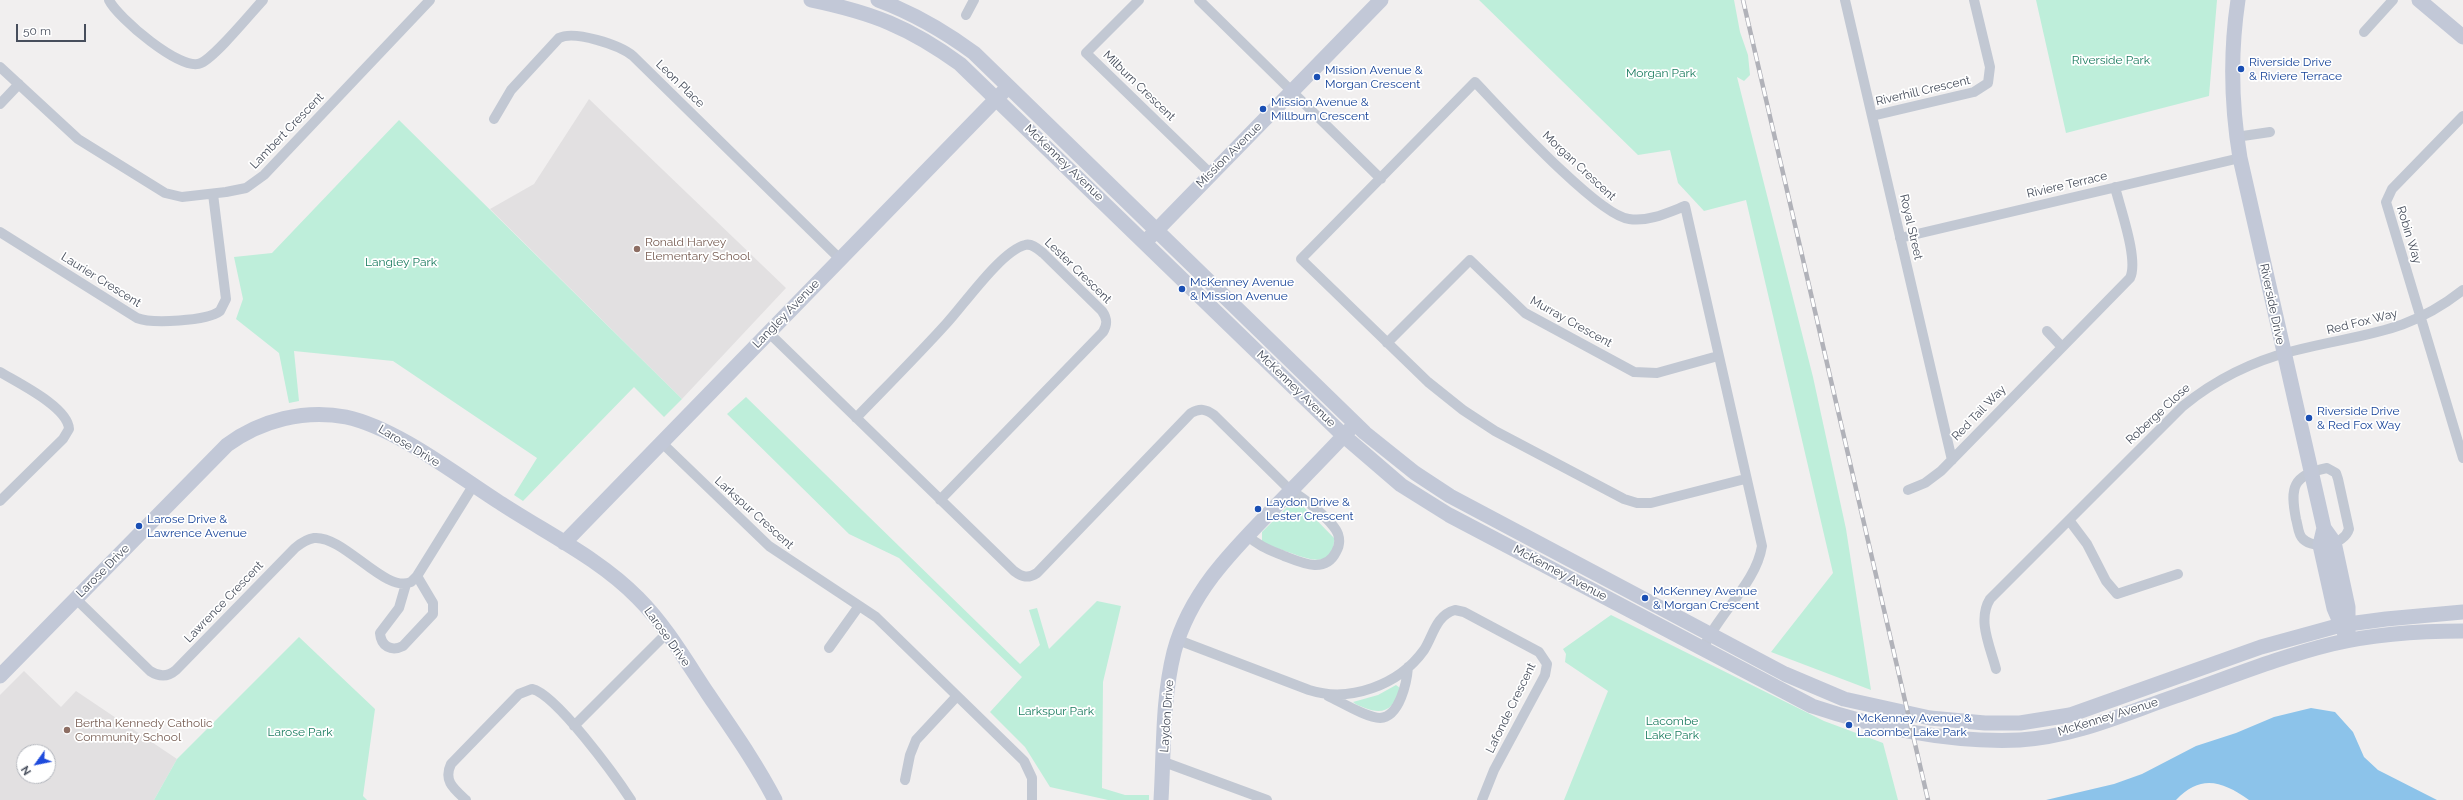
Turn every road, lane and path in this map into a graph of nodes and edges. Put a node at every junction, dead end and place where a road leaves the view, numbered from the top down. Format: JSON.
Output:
{"nodes":[{"id":1,"x":109,"y":0,"type":"edge"},
{"id":2,"x":263,"y":0,"type":"edge"},
{"id":3,"x":430,"y":0,"type":"edge"},
{"id":4,"x":811,"y":0,"type":"edge"},
{"id":5,"x":878,"y":0,"type":"edge"},
{"id":6,"x":974,"y":0,"type":"edge"},
{"id":7,"x":1139,"y":0,"type":"edge"},
{"id":8,"x":1199,"y":0,"type":"edge"},
{"id":9,"x":1845,"y":0,"type":"edge"},
{"id":10,"x":1974,"y":0,"type":"edge"},
{"id":11,"x":2238,"y":0,"type":"edge"},
{"id":12,"x":2393,"y":0,"type":"edge"},
{"id":13,"x":2418,"y":0,"type":"edge"},
{"id":14,"x":1374,"y":3,"type":"edge"},
{"id":15,"x":966,"y":15,"type":"dead end"},
{"id":16,"x":2364,"y":32,"type":"dead end"},
{"id":17,"x":2463,"y":37,"type":"edge"},
{"id":18,"x":0,"y":67,"type":"edge"},
{"id":19,"x":19,"y":84,"type":"junction"},
{"id":20,"x":1010,"y":86,"type":"junction"},
{"id":21,"x":1291,"y":92,"type":"junction"},
{"id":22,"x":997,"y":98,"type":"junction"},
{"id":23,"x":0,"y":104,"type":"edge"},
{"id":24,"x":1872,"y":116,"type":"junction"},
{"id":25,"x":2463,"y":116,"type":"edge"},
{"id":26,"x":494,"y":119,"type":"dead end"},
{"id":27,"x":2270,"y":132,"type":"dead end"},
{"id":28,"x":2236,"y":137,"type":"junction"},
{"id":29,"x":2240,"y":158,"type":"junction"},
{"id":30,"x":1211,"y":174,"type":"junction"},
{"id":31,"x":1380,"y":179,"type":"junction"},
{"id":32,"x":2115,"y":187,"type":"junction"},
{"id":33,"x":213,"y":194,"type":"junction"},
{"id":34,"x":1157,"y":230,"type":"junction"},
{"id":35,"x":0,"y":232,"type":"edge"},
{"id":36,"x":1900,"y":238,"type":"junction"},
{"id":37,"x":1145,"y":242,"type":"junction"},
{"id":38,"x":840,"y":259,"type":"junction"},
{"id":39,"x":2463,"y":290,"type":"edge"},
{"id":40,"x":2421,"y":317,"type":"junction"},
{"id":41,"x":2047,"y":331,"type":"dead end"},
{"id":42,"x":768,"y":332,"type":"junction"},
{"id":43,"x":1387,"y":343,"type":"junction"},
{"id":44,"x":2062,"y":346,"type":"junction"},
{"id":45,"x":2283,"y":354,"type":"junction"},
{"id":46,"x":1718,"y":356,"type":"junction"},
{"id":47,"x":0,"y":372,"type":"edge"},
{"id":48,"x":856,"y":418,"type":"junction"},
{"id":49,"x":1356,"y":423,"type":"junction"},
{"id":50,"x":2459,"y":433,"type":"edge"},
{"id":51,"x":1344,"y":436,"type":"junction"},
{"id":52,"x":661,"y":442,"type":"junction"},
{"id":53,"x":2463,"y":458,"type":"edge"},
{"id":54,"x":1952,"y":460,"type":"junction"},
{"id":55,"x":2311,"y":471,"type":"junction"},
{"id":56,"x":1745,"y":479,"type":"junction"},
{"id":57,"x":473,"y":486,"type":"junction"},
{"id":58,"x":1908,"y":490,"type":"dead end"},
{"id":59,"x":1291,"y":491,"type":"junction"},
{"id":60,"x":940,"y":500,"type":"junction"},
{"id":61,"x":0,"y":501,"type":"edge"},
{"id":62,"x":2069,"y":520,"type":"junction"},
{"id":63,"x":1247,"y":536,"type":"junction"},
{"id":64,"x":564,"y":543,"type":"junction"},
{"id":65,"x":2327,"y":544,"type":"junction"},
{"id":66,"x":2178,"y":574,"type":"dead end"},
{"id":67,"x":417,"y":576,"type":"junction"},
{"id":68,"x":406,"y":584,"type":"junction"},
{"id":69,"x":76,"y":599,"type":"junction"},
{"id":70,"x":859,"y":606,"type":"junction"},
{"id":71,"x":2463,"y":612,"type":"edge"},
{"id":72,"x":2345,"y":625,"type":"junction"},
{"id":73,"x":2463,"y":631,"type":"edge"},
{"id":74,"x":667,"y":633,"type":"junction"},
{"id":75,"x":1710,"y":633,"type":"junction"},
{"id":76,"x":1178,"y":640,"type":"junction"},
{"id":77,"x":2348,"y":641,"type":"junction"},
{"id":78,"x":829,"y":648,"type":"dead end"},
{"id":79,"x":1703,"y":649,"type":"junction"},
{"id":80,"x":1408,"y":667,"type":"junction"},
{"id":81,"x":2,"y":669,"type":"edge"},
{"id":82,"x":1996,"y":669,"type":"dead end"},
{"id":83,"x":1323,"y":694,"type":"junction"},
{"id":84,"x":957,"y":696,"type":"junction"},
{"id":85,"x":574,"y":726,"type":"junction"},
{"id":86,"x":1164,"y":762,"type":"junction"},
{"id":87,"x":905,"y":780,"type":"dead end"},
{"id":88,"x":466,"y":800,"type":"edge"},
{"id":89,"x":631,"y":800,"type":"edge"},
{"id":90,"x":775,"y":800,"type":"edge"},
{"id":91,"x":1032,"y":800,"type":"edge"},
{"id":92,"x":1161,"y":800,"type":"edge"},
{"id":93,"x":1267,"y":800,"type":"edge"},
{"id":94,"x":1482,"y":800,"type":"edge"}],
"edges":[{"from":1,"to":2,"type":"street"},
{"from":3,"to":33,"type":"street","name":"Lambert Crescent"},
{"from":4,"to":22,"type":"main road","name":"McKenney Avenue"},
{"from":5,"to":20,"type":"main road","name":"McKenney Avenue"},
{"from":6,"to":15,"type":"street"},
{"from":7,"to":30,"type":"street","name":"Milburn Crescent"},
{"from":8,"to":21,"type":"street"},
{"from":9,"to":24,"type":"street","name":"Royal Street"},
{"from":10,"to":24,"type":"street","name":"Riverhill Crescent"},
{"from":11,"to":28,"type":"main road","name":"Riverside Drive"},
{"from":12,"to":16,"type":"street"},
{"from":13,"to":17,"type":"main road"},
{"from":14,"to":21,"type":"main road","name":"Mission Avenue"},
{"from":18,"to":19,"type":"street","name":"Lambert Crescent"},
{"from":19,"to":23,"type":"street"},
{"from":19,"to":33,"type":"street","name":"Lambert Crescent"},
{"from":20,"to":22,"type":"main road","name":"Langley Avenue"},
{"from":20,"to":34,"type":"main road","name":"McKenney Avenue"},
{"from":21,"to":30,"type":"main road","name":"Mission Avenue"},
{"from":21,"to":31,"type":"street"},
{"from":22,"to":37,"type":"main road","name":"McKenney Avenue"},
{"from":22,"to":38,"type":"main road","name":"Langley Avenue"},
{"from":24,"to":36,"type":"street","name":"Royal Street"},
{"from":25,"to":40,"type":"street","name":"Robin Way"},
{"from":26,"to":38,"type":"street","name":"Leon Place"},
{"from":27,"to":28,"type":"street"},
{"from":28,"to":29,"type":"main road","name":"Riverside Drive"},
{"from":29,"to":32,"type":"street","name":"Riviere Terrace"},
{"from":29,"to":45,"type":"main road","name":"Riverside Drive"},
{"from":30,"to":34,"type":"main road","name":"Mission Avenue"},
{"from":31,"to":43,"type":"street","name":"Morgan Crescent"},
{"from":31,"to":46,"type":"street","name":"Morgan Crescent"},
{"from":32,"to":36,"type":"street","name":"Riviere Terrace"},
{"from":32,"to":44,"type":"street","name":"Red Tail Way"},
{"from":33,"to":35,"type":"street","name":"Laurier Crescent"},
{"from":34,"to":37,"type":"main road","name":"Mission Avenue"},
{"from":34,"to":49,"type":"main road","name":"McKenney Avenue"},
{"from":36,"to":54,"type":"street","name":"Royal Street"},
{"from":37,"to":51,"type":"main road","name":"McKenney Avenue"},
{"from":38,"to":42,"type":"main road","name":"Langley Avenue"},
{"from":39,"to":40,"type":"street","name":"Red Fox Way"},
{"from":40,"to":45,"type":"street","name":"Red Fox Way"},
{"from":40,"to":50,"type":"street","name":"Robin Way"},
{"from":41,"to":44,"type":"street"},
{"from":42,"to":48,"type":"street"},
{"from":42,"to":52,"type":"main road","name":"Langley Avenue"},
{"from":43,"to":46,"type":"street","name":"Murray Crescent"},
{"from":43,"to":56,"type":"street","name":"Morgan Crescent"},
{"from":44,"to":54,"type":"street","name":"Red Tail Way"},
{"from":45,"to":55,"type":"main road","name":"Riverside Drive"},
{"from":45,"to":62,"type":"street","name":"Roberge Close"},
{"from":46,"to":56,"type":"street","name":"Morgan Crescent"},
{"from":47,"to":61,"type":"street"},
{"from":48,"to":60,"type":"street"},
{"from":48,"to":60,"type":"street","name":"Lester Crescent"},
{"from":49,"to":51,"type":"main road","name":"Laydon Drive"},
{"from":49,"to":75,"type":"main road","name":"McKenney Avenue"},
{"from":50,"to":53,"type":"street","name":"Robin Way"},
{"from":51,"to":59,"type":"main road","name":"Laydon Drive"},
{"from":51,"to":79,"type":"main road","name":"McKenney Avenue"},
{"from":52,"to":64,"type":"main road","name":"Langley Avenue"},
{"from":52,"to":70,"type":"street","name":"Larkspur Crescent"},
{"from":54,"to":58,"type":"street","name":"Red Tail Way"},
{"from":55,"to":65,"type":"main road","name":"Riverside Drive"},
{"from":55,"to":65,"type":"street"},
{"from":55,"to":65,"type":"street"},
{"from":56,"to":75,"type":"street","name":"Morgan Crescent"},
{"from":57,"to":64,"type":"main road","name":"Larose Drive"},
{"from":57,"to":67,"type":"street"},
{"from":57,"to":69,"type":"main road","name":"Larose Drive"},
{"from":59,"to":60,"type":"street"},
{"from":59,"to":63,"type":"main road","name":"Laydon Drive"},
{"from":59,"to":63,"type":"street"},
{"from":62,"to":66,"type":"street"},
{"from":62,"to":82,"type":"street","name":"Roberge Close"},
{"from":63,"to":76,"type":"main road","name":"Laydon Drive"},
{"from":64,"to":74,"type":"main road","name":"Larose Drive"},
{"from":65,"to":72,"type":"main road","name":"Riverside Drive"},
{"from":67,"to":68,"type":"street"},
{"from":67,"to":68,"type":"street"},
{"from":68,"to":69,"type":"street","name":"Lawrence Crescent"},
{"from":69,"to":81,"type":"main road","name":"Larose Drive"},
{"from":70,"to":78,"type":"street"},
{"from":70,"to":84,"type":"street","name":"Larkspur Crescent"},
{"from":71,"to":72,"type":"main road","name":"McKenney Avenue"},
{"from":72,"to":75,"type":"main road","name":"McKenney Avenue"},
{"from":72,"to":77,"type":"main road","name":"Riverside Drive"},
{"from":73,"to":77,"type":"main road","name":"McKenney Avenue"},
{"from":74,"to":85,"type":"street"},
{"from":74,"to":90,"type":"main road","name":"Larose Drive"},
{"from":75,"to":79,"type":"street","name":"Morgan Crescent"},
{"from":76,"to":83,"type":"street","name":"Lafonde Crescent"},
{"from":76,"to":86,"type":"main road","name":"Laydon Drive"},
{"from":77,"to":79,"type":"main road","name":"McKenney Avenue"},
{"from":80,"to":83,"type":"street","name":"Lafonde Crescent"},
{"from":80,"to":83,"type":"street","name":"Lafonde Crescent"},
{"from":80,"to":94,"type":"street","name":"Lafonde Crescent"},
{"from":84,"to":87,"type":"street"},
{"from":84,"to":91,"type":"street","name":"Larkspur Crescent"},
{"from":85,"to":88,"type":"street"},
{"from":85,"to":89,"type":"street"},
{"from":86,"to":92,"type":"main road","name":"Laydon Drive"},
{"from":86,"to":93,"type":"street"}]}
